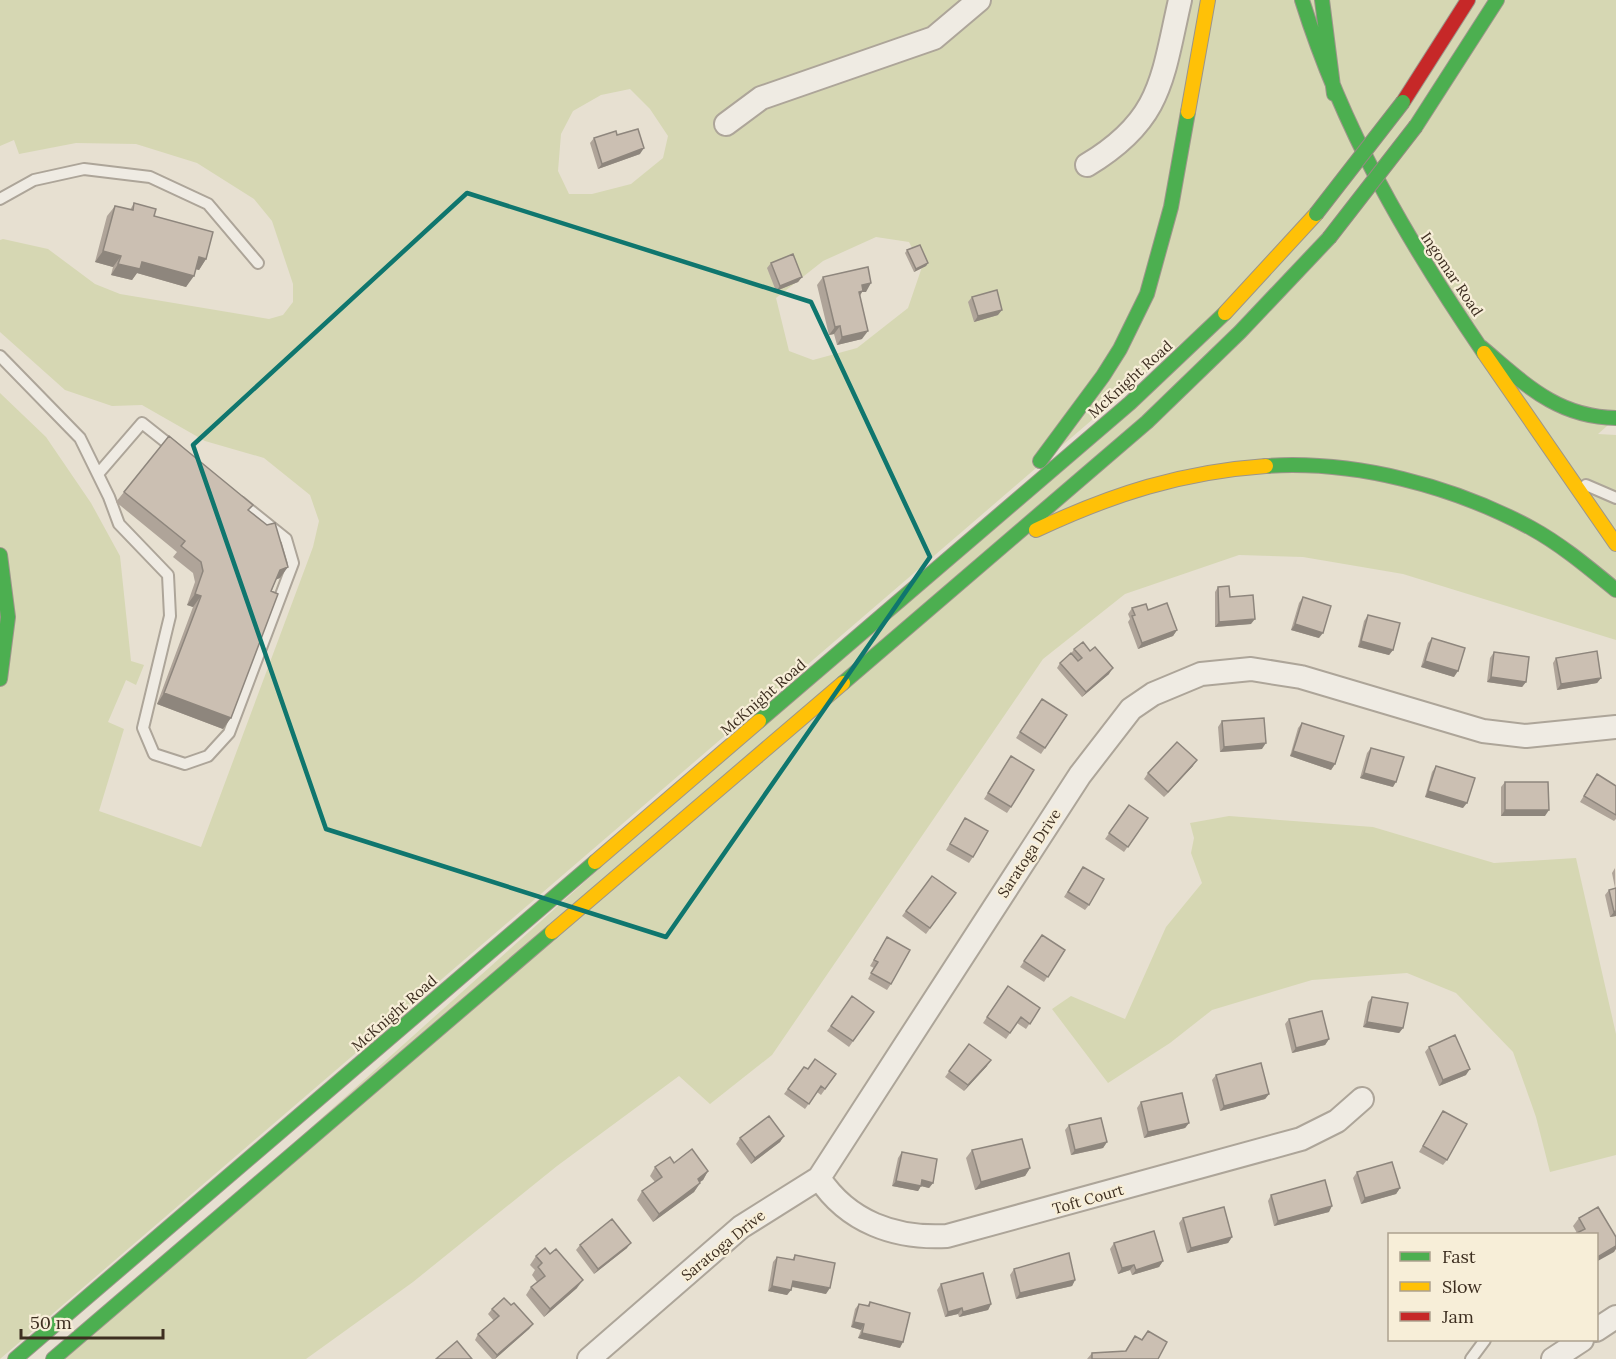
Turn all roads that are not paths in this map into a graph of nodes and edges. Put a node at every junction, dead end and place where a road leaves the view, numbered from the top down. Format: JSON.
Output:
{"nodes":[{"id":1,"x":979,"y":0,"type":"edge"},
{"id":2,"x":1180,"y":0,"type":"edge"},
{"id":3,"x":1208,"y":0,"type":"edge"},
{"id":4,"x":1302,"y":0,"type":"edge"},
{"id":5,"x":1322,"y":0,"type":"edge"},
{"id":6,"x":1468,"y":0,"type":"edge"},
{"id":7,"x":1496,"y":2,"type":"edge"},
{"id":8,"x":1334,"y":94,"type":"junction"},
{"id":9,"x":726,"y":124,"type":"dead end"},
{"id":10,"x":1087,"y":165,"type":"dead end"},
{"id":11,"x":0,"y":199,"type":"edge"},
{"id":12,"x":258,"y":263,"type":"dead end"},
{"id":13,"x":1481,"y":347,"type":"junction"},
{"id":14,"x":0,"y":356,"type":"edge"},
{"id":15,"x":1616,"y":418,"type":"edge"},
{"id":16,"x":187,"y":459,"type":"edge"},
{"id":17,"x":98,"y":474,"type":"junction"},
{"id":18,"x":1570,"y":477,"type":"junction"},
{"id":19,"x":232,"y":495,"type":"edge"},
{"id":20,"x":1616,"y":498,"type":"edge"},
{"id":21,"x":982,"y":530,"type":"junction"},
{"id":22,"x":1616,"y":544,"type":"edge"},
{"id":23,"x":1000,"y":547,"type":"junction"},
{"id":24,"x":0,"y":555,"type":"edge"},
{"id":25,"x":1616,"y":590,"type":"edge"},
{"id":26,"x":0,"y":679,"type":"edge"},
{"id":27,"x":1616,"y":727,"type":"edge"},
{"id":28,"x":1362,"y":1099,"type":"dead end"},
{"id":29,"x":819,"y":1178,"type":"junction"},
{"id":30,"x":1616,"y":1317,"type":"edge"},
{"id":31,"x":1598,"y":1329,"type":"edge"},
{"id":32,"x":1484,"y":1341,"type":"edge"},
{"id":33,"x":1580,"y":1341,"type":"edge"},
{"id":34,"x":15,"y":1359,"type":"edge"},
{"id":35,"x":53,"y":1359,"type":"edge"},
{"id":36,"x":590,"y":1359,"type":"edge"},
{"id":37,"x":1471,"y":1359,"type":"edge"},
{"id":38,"x":1553,"y":1359,"type":"edge"}],
"edges":[{"from":1,"to":9,"type":"street"},
{"from":2,"to":10,"type":"street"},
{"from":3,"to":21,"type":"main road"},
{"from":4,"to":8,"type":"main road","name":"Ingomar Road"},
{"from":5,"to":8,"type":"main road"},
{"from":6,"to":21,"type":"main road","name":"McKnight Road","bridge":true},
{"from":7,"to":23,"type":"main road","bridge":true},
{"from":8,"to":13,"type":"main road","name":"Ingomar Road"},
{"from":11,"to":12,"type":"lane"},
{"from":13,"to":15,"type":"main road"},
{"from":13,"to":18,"type":"main road","name":"Ingomar Road"},
{"from":14,"to":17,"type":"lane"},
{"from":16,"to":17,"type":"lane"},
{"from":17,"to":19,"type":"lane"},
{"from":18,"to":20,"type":"lane"},
{"from":18,"to":22,"type":"main road","name":"Ingomar Road"},
{"from":21,"to":34,"type":"main road","name":"McKnight Road"},
{"from":23,"to":25,"type":"main road"},
{"from":23,"to":35,"type":"main road"},
{"from":24,"to":26,"type":"main road"},
{"from":27,"to":29,"type":"street","name":"Saratoga Drive"},
{"from":28,"to":29,"type":"street","name":"Toft Court"},
{"from":29,"to":36,"type":"street","name":"Saratoga Drive"},
{"from":30,"to":31,"type":"street"},
{"from":32,"to":37,"type":"lane"},
{"from":33,"to":38,"type":"street"}]}
